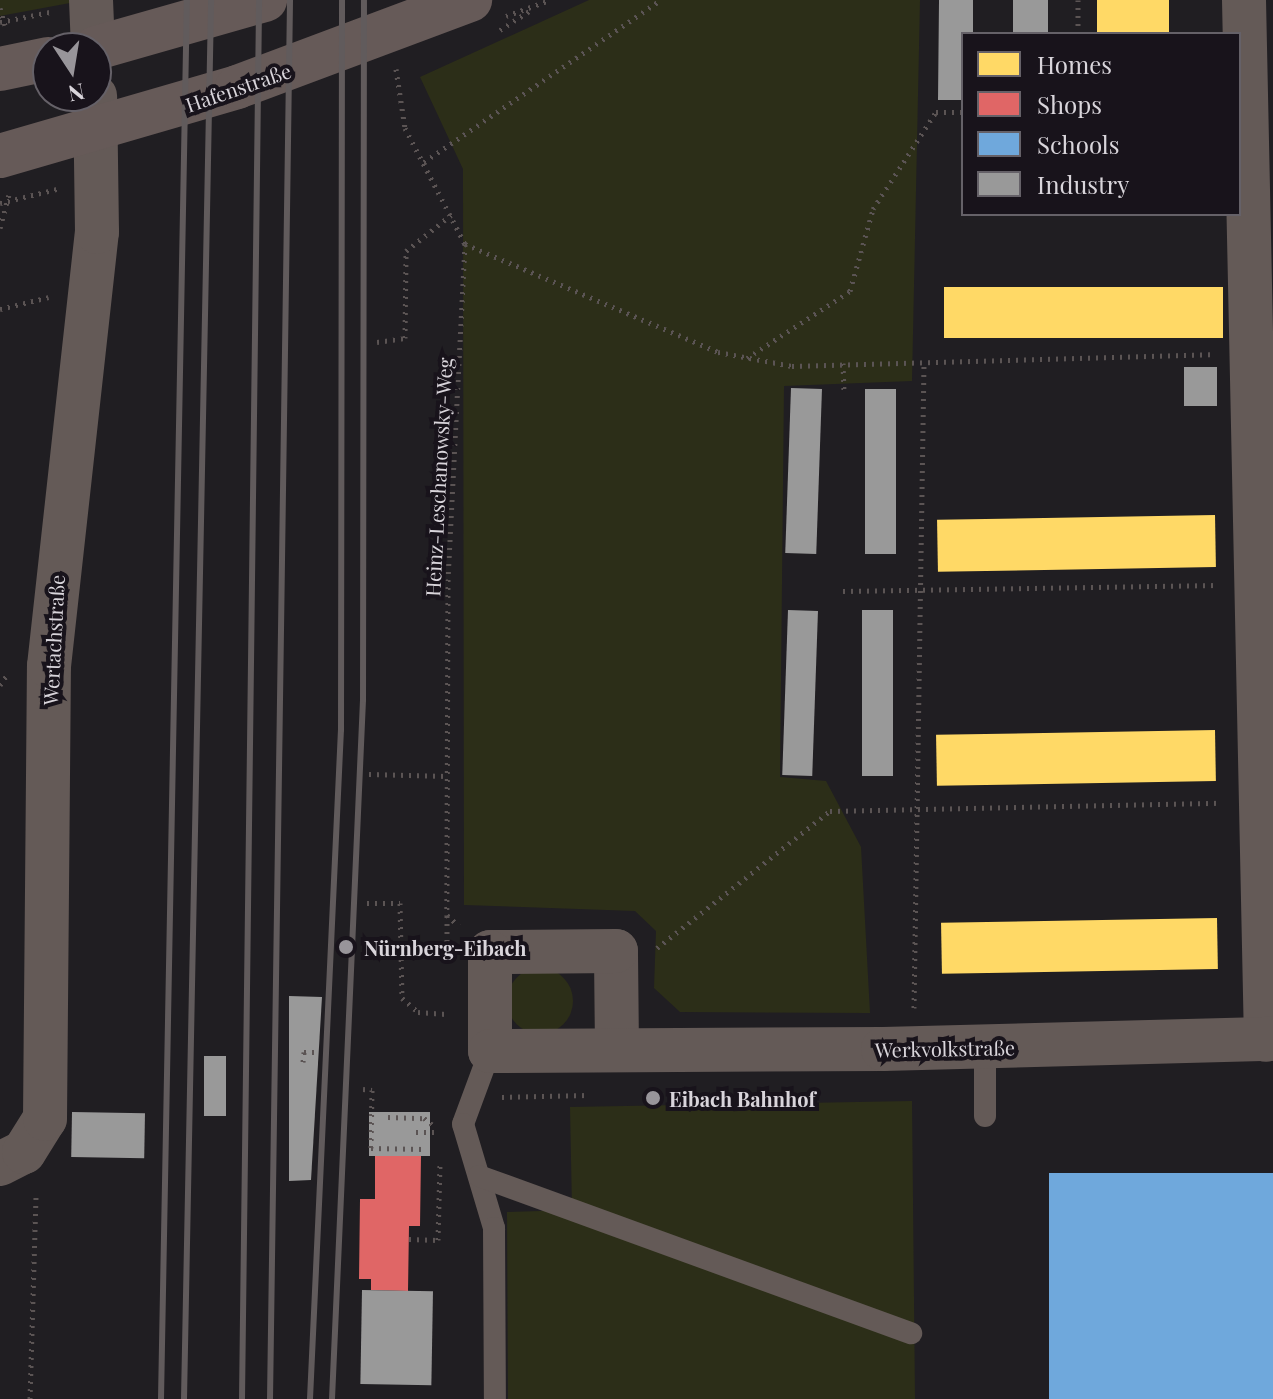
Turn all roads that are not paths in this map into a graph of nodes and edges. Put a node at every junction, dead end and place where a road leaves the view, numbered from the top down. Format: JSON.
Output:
{"nodes":[{"id":1,"x":265,"y":0,"type":"edge"},
{"id":2,"x":1244,"y":0,"type":"edge"},
{"id":3,"x":91,"y":1,"type":"edge"},
{"id":4,"x":466,"y":2,"type":"edge"},
{"id":5,"x":93,"y":32,"type":"edge"},
{"id":6,"x":112,"y":43,"type":"edge"},
{"id":7,"x":32,"y":62,"type":"edge"},
{"id":8,"x":0,"y":69,"type":"edge"},
{"id":9,"x":96,"y":112,"type":"edge"},
{"id":10,"x":0,"y":156,"type":"edge"},
{"id":11,"x":1270,"y":1040,"type":"edge"},
{"id":12,"x":985,"y":1047,"type":"junction"},
{"id":13,"x":617,"y":1050,"type":"junction"},
{"id":14,"x":490,"y":1051,"type":"junction"},
{"id":15,"x":985,"y":1116,"type":"dead end"},
{"id":16,"x":0,"y":1164,"type":"edge"},
{"id":17,"x":479,"y":1176,"type":"junction"},
{"id":18,"x":911,"y":1333,"type":"dead end"},
{"id":19,"x":495,"y":1399,"type":"edge"}],
"edges":[{"from":1,"to":6,"type":"main road"},
{"from":2,"to":11,"type":"street"},
{"from":3,"to":5,"type":"street"},
{"from":4,"to":10,"type":"main road","name":"Hafenstraße"},
{"from":7,"to":8,"type":"main road"},
{"from":9,"to":16,"type":"street","name":"Wertachstraße"},
{"from":11,"to":12,"type":"street","name":"Werkvolkstraße"},
{"from":12,"to":13,"type":"street","name":"Werkvolkstraße"},
{"from":12,"to":15,"type":"lane"},
{"from":13,"to":14,"type":"street","name":"Werkvolkstraße"},
{"from":13,"to":14,"type":"street"},
{"from":14,"to":17,"type":"lane"},
{"from":17,"to":18,"type":"lane"},
{"from":17,"to":19,"type":"lane"}]}
